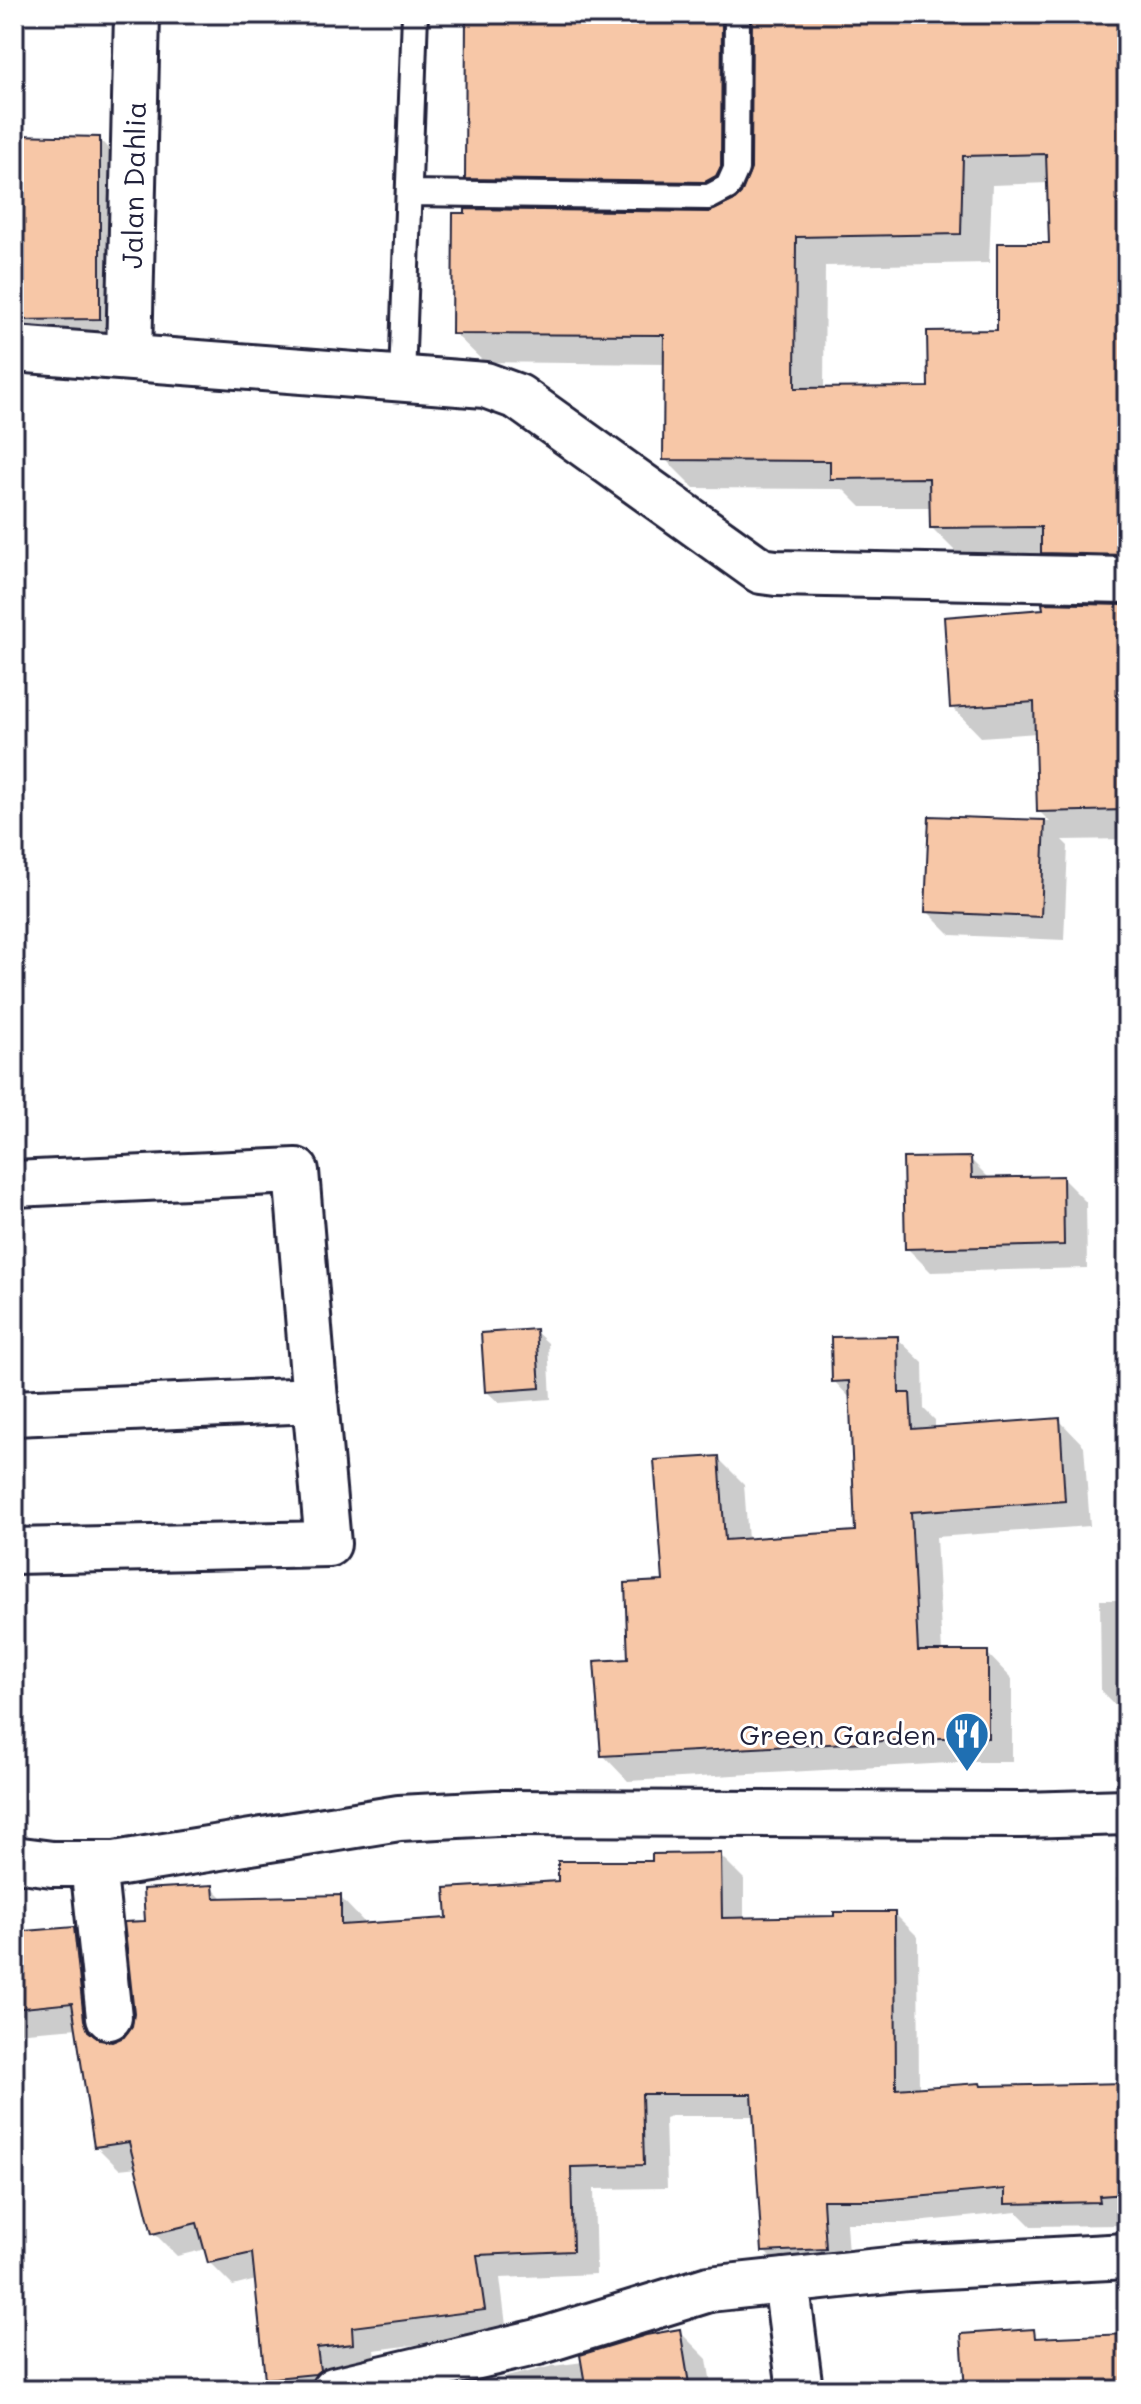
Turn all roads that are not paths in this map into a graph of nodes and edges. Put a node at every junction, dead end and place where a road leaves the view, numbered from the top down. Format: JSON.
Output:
{"nodes":[{"id":1,"x":137,"y":14,"type":"edge"},
{"id":2,"x":415,"y":14,"type":"edge"},
{"id":3,"x":737,"y":14,"type":"edge"},
{"id":4,"x":409,"y":193,"type":"junction"},
{"id":5,"x":14,"y":349,"type":"edge"},
{"id":6,"x":129,"y":357,"type":"junction"},
{"id":7,"x":402,"y":379,"type":"junction"},
{"id":8,"x":1127,"y":580,"type":"edge"},
{"id":9,"x":14,"y":1184,"type":"edge"},
{"id":10,"x":315,"y":1400,"type":"junction"},
{"id":11,"x":14,"y":1413,"type":"edge"},
{"id":12,"x":14,"y":1551,"type":"edge"},
{"id":13,"x":1127,"y":1812,"type":"edge"},
{"id":14,"x":14,"y":1859,"type":"edge"},
{"id":15,"x":93,"y":1864,"type":"junction"},
{"id":16,"x":109,"y":2017,"type":"dead end"},
{"id":17,"x":1127,"y":2256,"type":"edge"},
{"id":18,"x":786,"y":2281,"type":"junction"},
{"id":19,"x":334,"y":2390,"type":"edge"},
{"id":20,"x":800,"y":2390,"type":"edge"}],
"edges":[{"from":1,"to":6,"type":"street","name":"Jalan Dahlia"},
{"from":2,"to":4,"type":"lane"},
{"from":3,"to":4,"type":"lane"},
{"from":4,"to":7,"type":"lane"},
{"from":5,"to":6,"type":"street"},
{"from":6,"to":7,"type":"street"},
{"from":7,"to":8,"type":"street"},
{"from":9,"to":10,"type":"street"},
{"from":10,"to":11,"type":"street"},
{"from":10,"to":12,"type":"street"},
{"from":13,"to":15,"type":"street"},
{"from":14,"to":15,"type":"street"},
{"from":15,"to":16,"type":"street"},
{"from":17,"to":18,"type":"street"},
{"from":18,"to":19,"type":"street"},
{"from":18,"to":20,"type":"street"}]}
